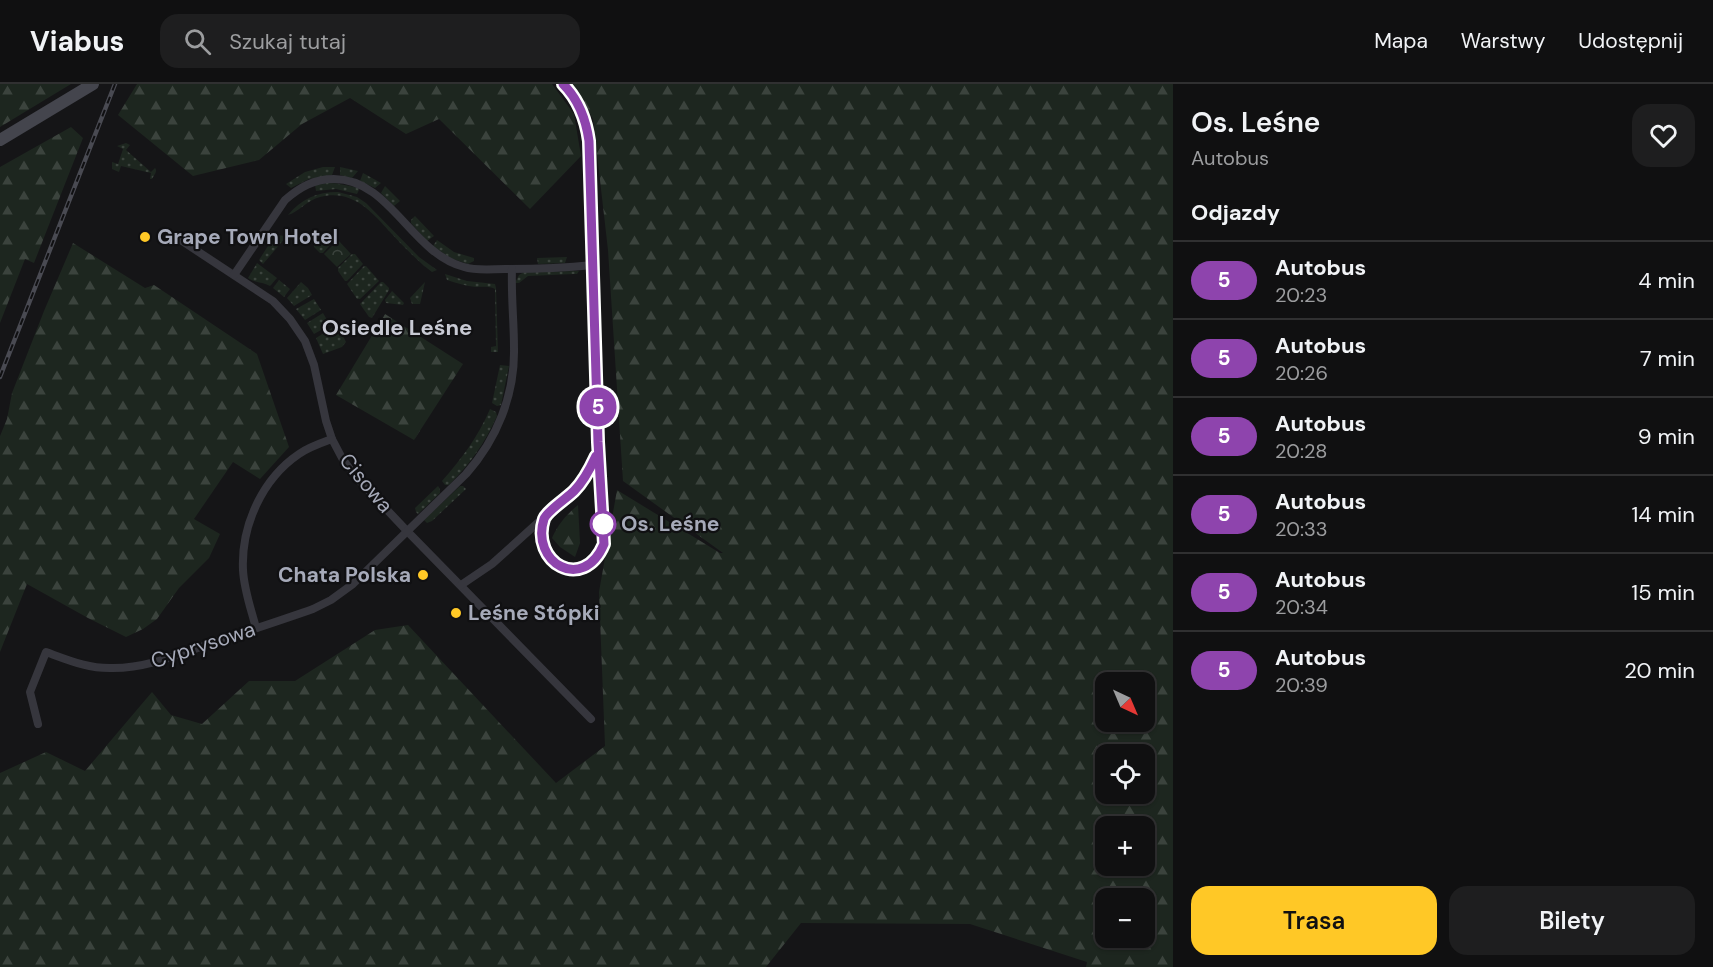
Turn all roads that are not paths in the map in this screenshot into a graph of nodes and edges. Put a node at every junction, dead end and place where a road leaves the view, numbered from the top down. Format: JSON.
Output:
{"nodes":[{"id":1,"x":93,"y":84,"type":"edge"},
{"id":2,"x":563,"y":84,"type":"edge"},
{"id":3,"x":0,"y":140,"type":"edge"},
{"id":4,"x":176,"y":237,"type":"dead end"},
{"id":5,"x":593,"y":266,"type":"junction"},
{"id":6,"x":512,"y":269,"type":"junction"},
{"id":7,"x":234,"y":275,"type":"junction"},
{"id":8,"x":332,"y":439,"type":"junction"},
{"id":9,"x":407,"y":531,"type":"junction"},
{"id":10,"x":461,"y":585,"type":"junction"},
{"id":11,"x":255,"y":628,"type":"junction"},
{"id":12,"x":591,"y":719,"type":"dead end"},
{"id":13,"x":38,"y":724,"type":"dead end"}],
"edges":[{"from":1,"to":3,"type":"main road"},
{"from":2,"to":5,"type":"street"},
{"from":4,"to":7,"type":"street","name":"Cisowa"},
{"from":5,"to":6,"type":"street"},
{"from":5,"to":10,"type":"street"},
{"from":6,"to":7,"type":"street"},
{"from":6,"to":9,"type":"street","name":"Cyprysowa"},
{"from":7,"to":8,"type":"street","name":"Cisowa"},
{"from":8,"to":9,"type":"street","name":"Cisowa"},
{"from":8,"to":11,"type":"street"},
{"from":9,"to":10,"type":"street","name":"Cisowa"},
{"from":9,"to":11,"type":"street","name":"Cyprysowa"},
{"from":10,"to":12,"type":"street","name":"Cisowa"},
{"from":11,"to":13,"type":"street","name":"Cyprysowa"}]}
